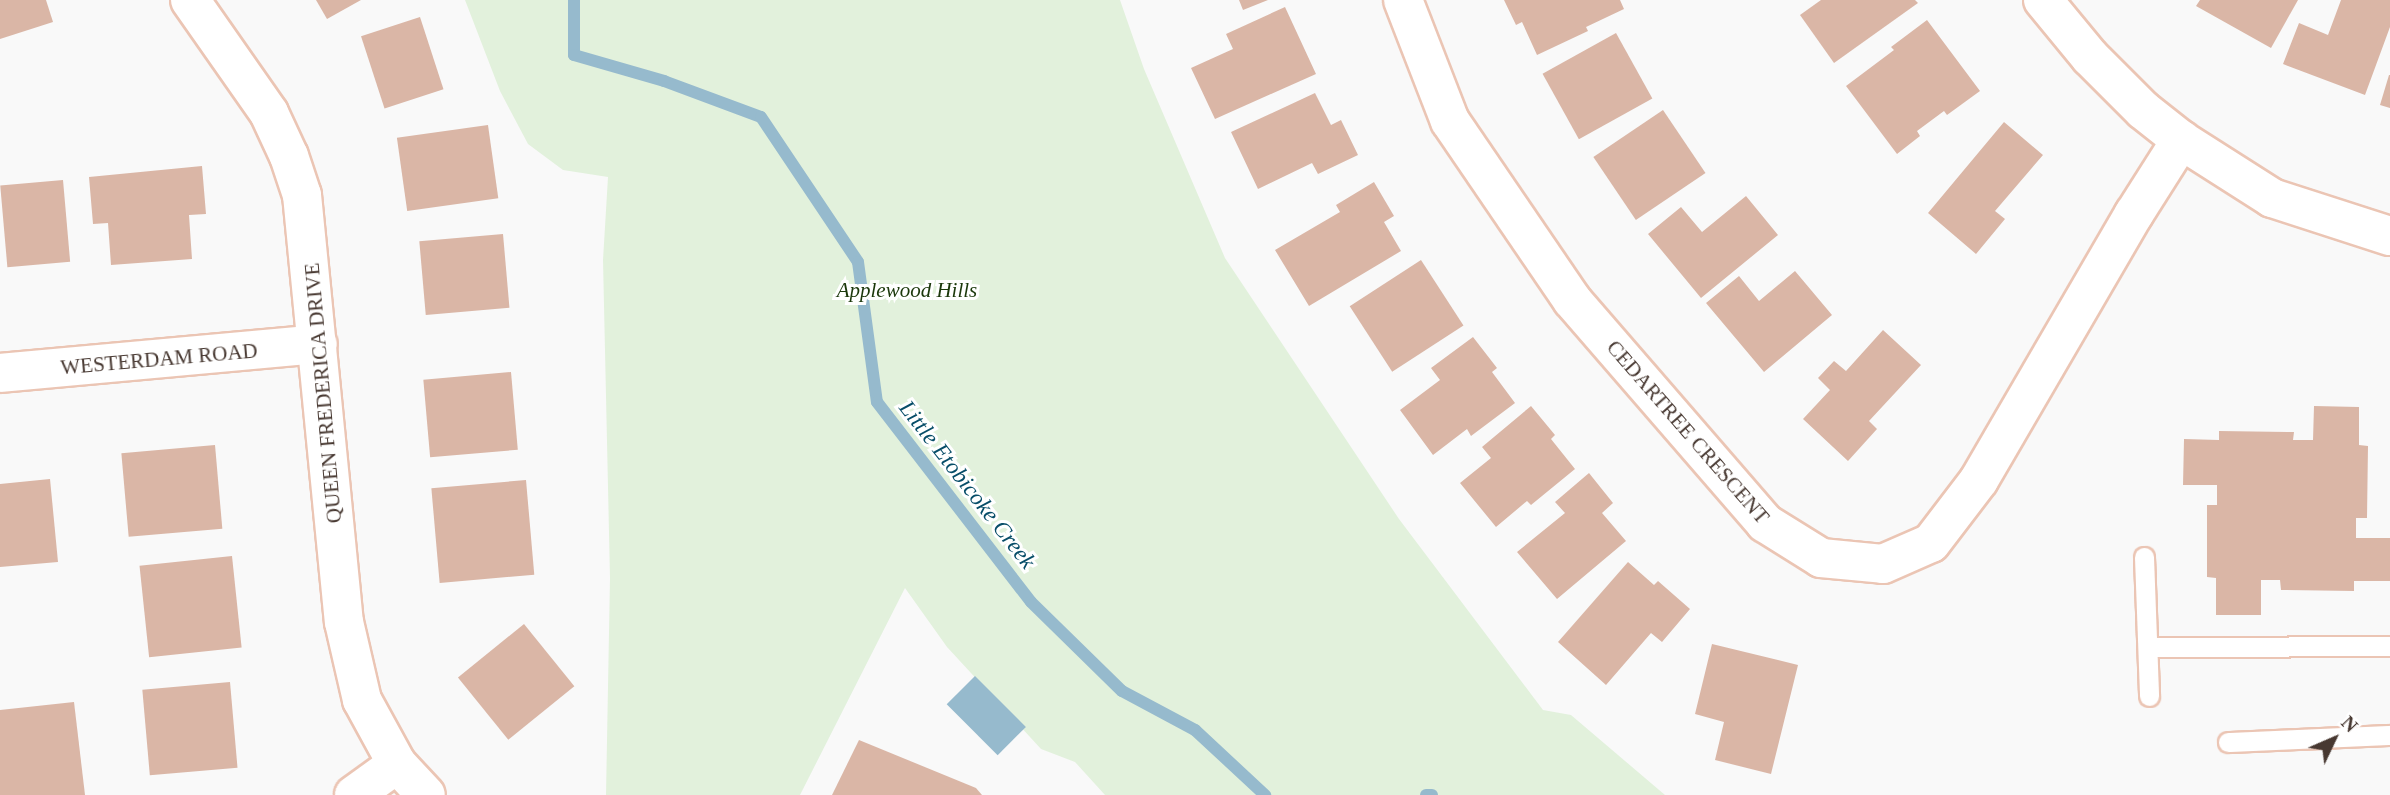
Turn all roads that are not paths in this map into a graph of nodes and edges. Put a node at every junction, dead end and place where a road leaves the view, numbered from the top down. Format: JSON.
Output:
{"nodes":[{"id":1,"x":190,"y":0,"type":"edge"},
{"id":2,"x":1403,"y":0,"type":"edge"},
{"id":3,"x":2043,"y":0,"type":"edge"},
{"id":4,"x":2181,"y":140,"type":"junction"},
{"id":5,"x":2390,"y":236,"type":"edge"},
{"id":6,"x":318,"y":344,"type":"junction"},
{"id":7,"x":0,"y":373,"type":"edge"},
{"id":8,"x":2144,"y":556,"type":"dead end"},
{"id":9,"x":2390,"y":646,"type":"edge"},
{"id":10,"x":2148,"y":647,"type":"junction"},
{"id":11,"x":2149,"y":696,"type":"dead end"},
{"id":12,"x":2390,"y":735,"type":"edge"},
{"id":13,"x":2228,"y":742,"type":"dead end"},
{"id":14,"x":397,"y":765,"type":"junction"},
{"id":15,"x":354,"y":795,"type":"edge"},
{"id":16,"x":426,"y":795,"type":"edge"}],
"edges":[{"from":1,"to":6,"type":"street","name":"QUEEN FREDERICA DRIVE"},
{"from":2,"to":4,"type":"street","name":"CEDARTREE CRESCENT"},
{"from":3,"to":4,"type":"street"},
{"from":4,"to":5,"type":"street"},
{"from":6,"to":7,"type":"street","name":"WESTERDAM ROAD"},
{"from":6,"to":14,"type":"street","name":"QUEEN FREDERICA DRIVE"},
{"from":8,"to":10,"type":"lane"},
{"from":9,"to":10,"type":"lane"},
{"from":10,"to":11,"type":"lane"},
{"from":12,"to":13,"type":"lane"},
{"from":14,"to":15,"type":"street"},
{"from":14,"to":16,"type":"street","name":"QUEEN FREDERICA DRIVE"}]}
